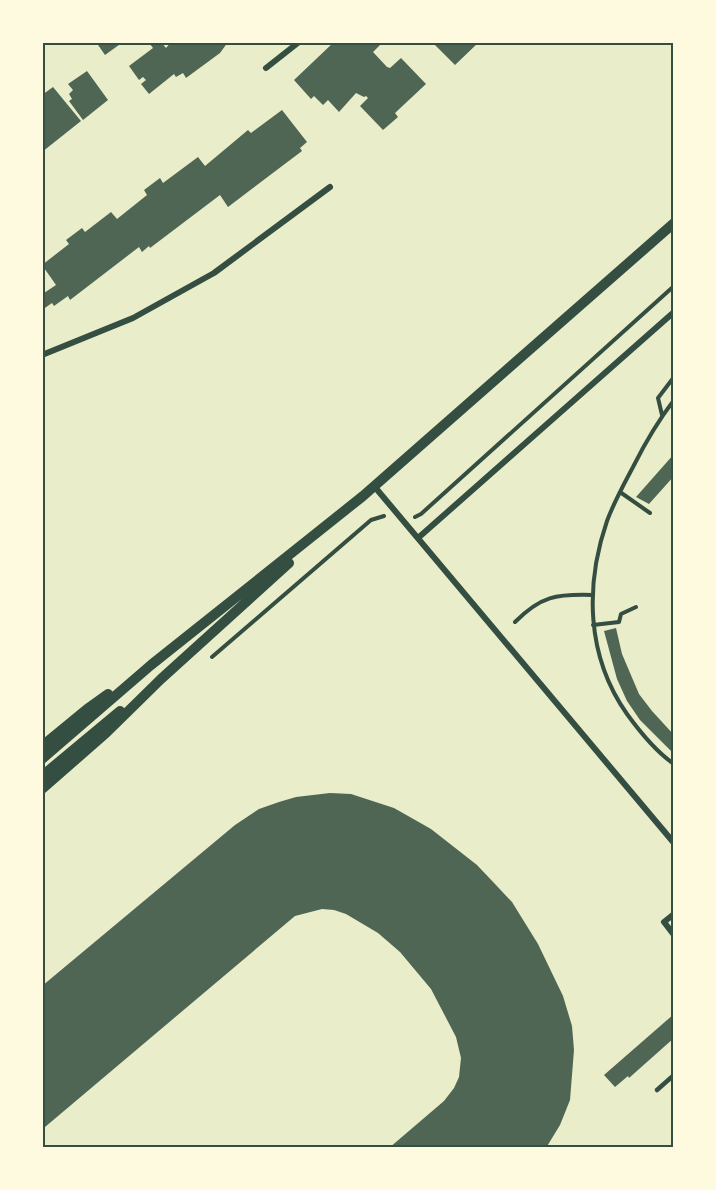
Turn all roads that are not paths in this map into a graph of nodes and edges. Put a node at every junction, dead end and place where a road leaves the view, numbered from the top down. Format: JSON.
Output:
{"nodes":[{"id":1,"x":299,"y":42,"type":"edge"},
{"id":2,"x":266,"y":68,"type":"dead end"},
{"id":3,"x":330,"y":187,"type":"dead end"},
{"id":4,"x":674,"y":223,"type":"edge"},
{"id":5,"x":674,"y":312,"type":"edge"},
{"id":6,"x":42,"y":356,"type":"edge"},
{"id":7,"x":374,"y":486,"type":"junction"},
{"id":8,"x":363,"y":496,"type":"junction"},
{"id":9,"x":418,"y":538,"type":"junction"},
{"id":10,"x":151,"y":665,"type":"junction"},
{"id":11,"x":161,"y":679,"type":"junction"},
{"id":12,"x":42,"y":746,"type":"edge"},
{"id":13,"x":42,"y":759,"type":"edge"},
{"id":14,"x":42,"y":776,"type":"edge"},
{"id":15,"x":42,"y":789,"type":"edge"},
{"id":16,"x":674,"y":843,"type":"edge"},
{"id":17,"x":674,"y":914,"type":"edge"},
{"id":18,"x":674,"y":935,"type":"edge"},
{"id":19,"x":674,"y":1074,"type":"edge"},
{"id":20,"x":657,"y":1090,"type":"dead end"}],
"edges":[{"from":1,"to":2,"type":"street"},
{"from":3,"to":6,"type":"street"},
{"from":4,"to":7,"type":"street"},
{"from":5,"to":9,"type":"street"},
{"from":7,"to":8,"type":"street"},
{"from":7,"to":9,"type":"street"},
{"from":8,"to":10,"type":"street"},
{"from":8,"to":11,"type":"street"},
{"from":9,"to":16,"type":"street"},
{"from":10,"to":12,"type":"street"},
{"from":10,"to":13,"type":"street"},
{"from":11,"to":14,"type":"street"},
{"from":11,"to":15,"type":"street"},
{"from":17,"to":18,"type":"street"},
{"from":19,"to":20,"type":"lane"}]}
